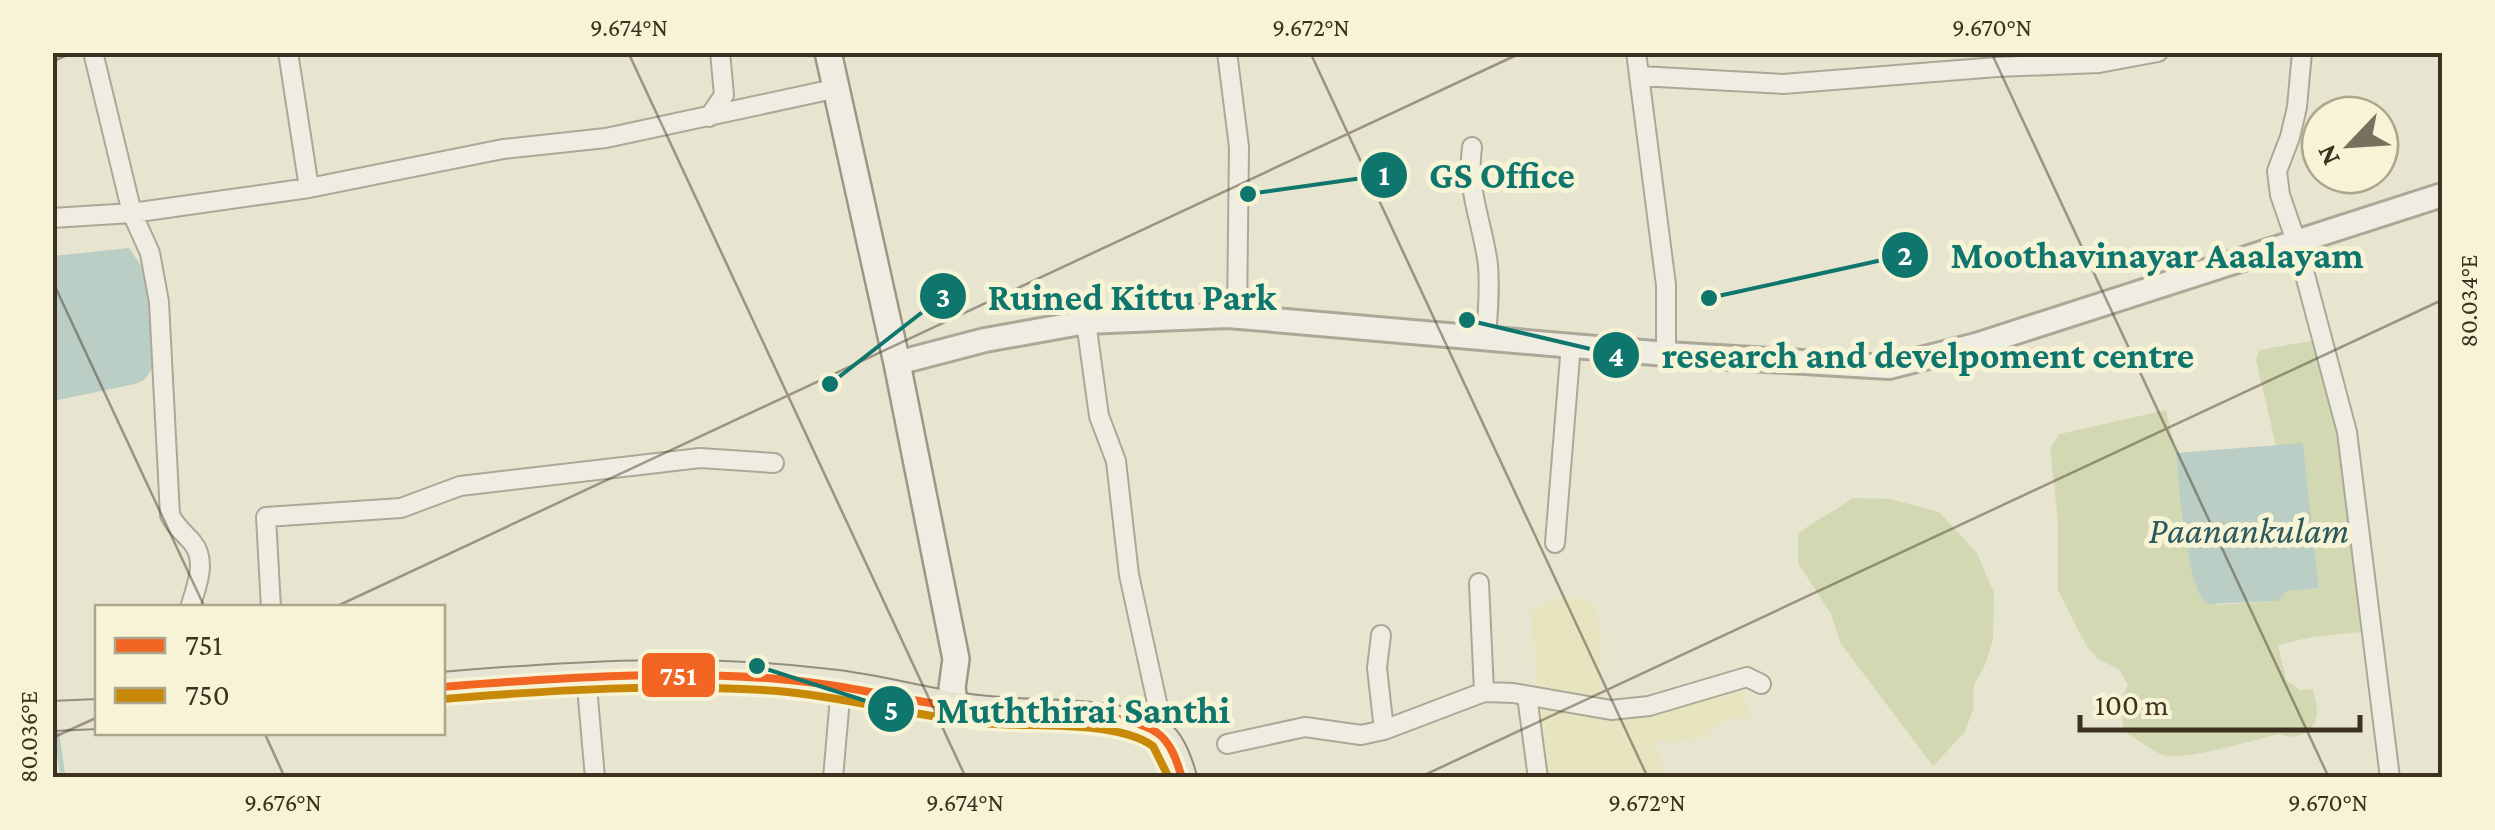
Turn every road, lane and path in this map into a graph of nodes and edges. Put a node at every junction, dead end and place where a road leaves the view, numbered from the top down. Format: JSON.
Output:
{"nodes":[{"id":1,"x":93,"y":52,"type":"edge"},
{"id":2,"x":288,"y":52,"type":"edge"},
{"id":3,"x":720,"y":52,"type":"edge"},
{"id":4,"x":828,"y":52,"type":"edge"},
{"id":5,"x":1227,"y":52,"type":"edge"},
{"id":6,"x":1636,"y":52,"type":"edge"},
{"id":7,"x":2158,"y":52,"type":"edge"},
{"id":8,"x":2302,"y":52,"type":"edge"},
{"id":9,"x":1997,"y":60,"type":"edge"},
{"id":10,"x":1640,"y":76,"type":"junction"},
{"id":11,"x":838,"y":88,"type":"junction"},
{"id":12,"x":710,"y":118,"type":"junction"},
{"id":13,"x":1472,"y":147,"type":"dead end"},
{"id":14,"x":309,"y":188,"type":"junction"},
{"id":15,"x":2442,"y":195,"type":"edge"},
{"id":16,"x":132,"y":213,"type":"junction"},
{"id":17,"x":52,"y":218,"type":"edge"},
{"id":18,"x":2296,"y":241,"type":"junction"},
{"id":19,"x":1237,"y":316,"type":"junction"},
{"id":20,"x":1086,"y":322,"type":"junction"},
{"id":21,"x":1486,"y":337,"type":"junction"},
{"id":22,"x":1571,"y":344,"type":"junction"},
{"id":23,"x":1666,"y":354,"type":"junction"},
{"id":24,"x":896,"y":363,"type":"junction"},
{"id":25,"x":774,"y":463,"type":"dead end"},
{"id":26,"x":1555,"y":544,"type":"dead end"},
{"id":27,"x":1479,"y":583,"type":"dead end"},
{"id":28,"x":191,"y":605,"type":"edge"},
{"id":29,"x":272,"y":605,"type":"edge"},
{"id":30,"x":1381,"y":635,"type":"dead end"},
{"id":31,"x":586,"y":675,"type":"junction"},
{"id":32,"x":1761,"y":684,"type":"dead end"},
{"id":33,"x":841,"y":686,"type":"junction"},
{"id":34,"x":445,"y":688,"type":"edge"},
{"id":35,"x":1484,"y":692,"type":"junction"},
{"id":36,"x":1527,"y":696,"type":"junction"},
{"id":37,"x":954,"y":707,"type":"junction"},
{"id":38,"x":95,"y":714,"type":"edge"},
{"id":39,"x":52,"y":716,"type":"edge"},
{"id":40,"x":1384,"y":730,"type":"junction"},
{"id":41,"x":1165,"y":739,"type":"junction"},
{"id":42,"x":1227,"y":744,"type":"dead end"},
{"id":43,"x":595,"y":778,"type":"edge"},
{"id":44,"x":833,"y":778,"type":"edge"},
{"id":45,"x":1182,"y":778,"type":"edge"},
{"id":46,"x":1538,"y":778,"type":"edge"},
{"id":47,"x":2390,"y":778,"type":"edge"}],
"edges":[{"from":1,"to":16,"type":"street"},
{"from":2,"to":14,"type":"street"},
{"from":3,"to":12,"type":"street"},
{"from":4,"to":11,"type":"main road"},
{"from":5,"to":19,"type":"street"},
{"from":6,"to":10,"type":"street"},
{"from":7,"to":9,"type":"street"},
{"from":8,"to":18,"type":"street"},
{"from":9,"to":10,"type":"street"},
{"from":10,"to":23,"type":"street"},
{"from":11,"to":12,"type":"street"},
{"from":11,"to":24,"type":"main road"},
{"from":12,"to":14,"type":"street"},
{"from":13,"to":21,"type":"street"},
{"from":14,"to":16,"type":"street"},
{"from":15,"to":18,"type":"street"},
{"from":16,"to":17,"type":"street"},
{"from":16,"to":28,"type":"street"},
{"from":18,"to":23,"type":"street"},
{"from":18,"to":47,"type":"street"},
{"from":19,"to":20,"type":"street"},
{"from":19,"to":21,"type":"street"},
{"from":20,"to":24,"type":"street"},
{"from":20,"to":41,"type":"street"},
{"from":21,"to":22,"type":"street"},
{"from":22,"to":23,"type":"street"},
{"from":22,"to":26,"type":"street"},
{"from":24,"to":37,"type":"main road"},
{"from":25,"to":29,"type":"street"},
{"from":27,"to":35,"type":"street"},
{"from":30,"to":40,"type":"street"},
{"from":31,"to":33,"type":"main road"},
{"from":31,"to":34,"type":"main road"},
{"from":31,"to":43,"type":"street"},
{"from":32,"to":36,"type":"street"},
{"from":33,"to":37,"type":"main road"},
{"from":33,"to":44,"type":"street"},
{"from":35,"to":36,"type":"street"},
{"from":35,"to":40,"type":"street"},
{"from":36,"to":46,"type":"street"},
{"from":37,"to":41,"type":"main road"},
{"from":38,"to":39,"type":"main road"},
{"from":40,"to":42,"type":"street"},
{"from":41,"to":45,"type":"main road"}]}
